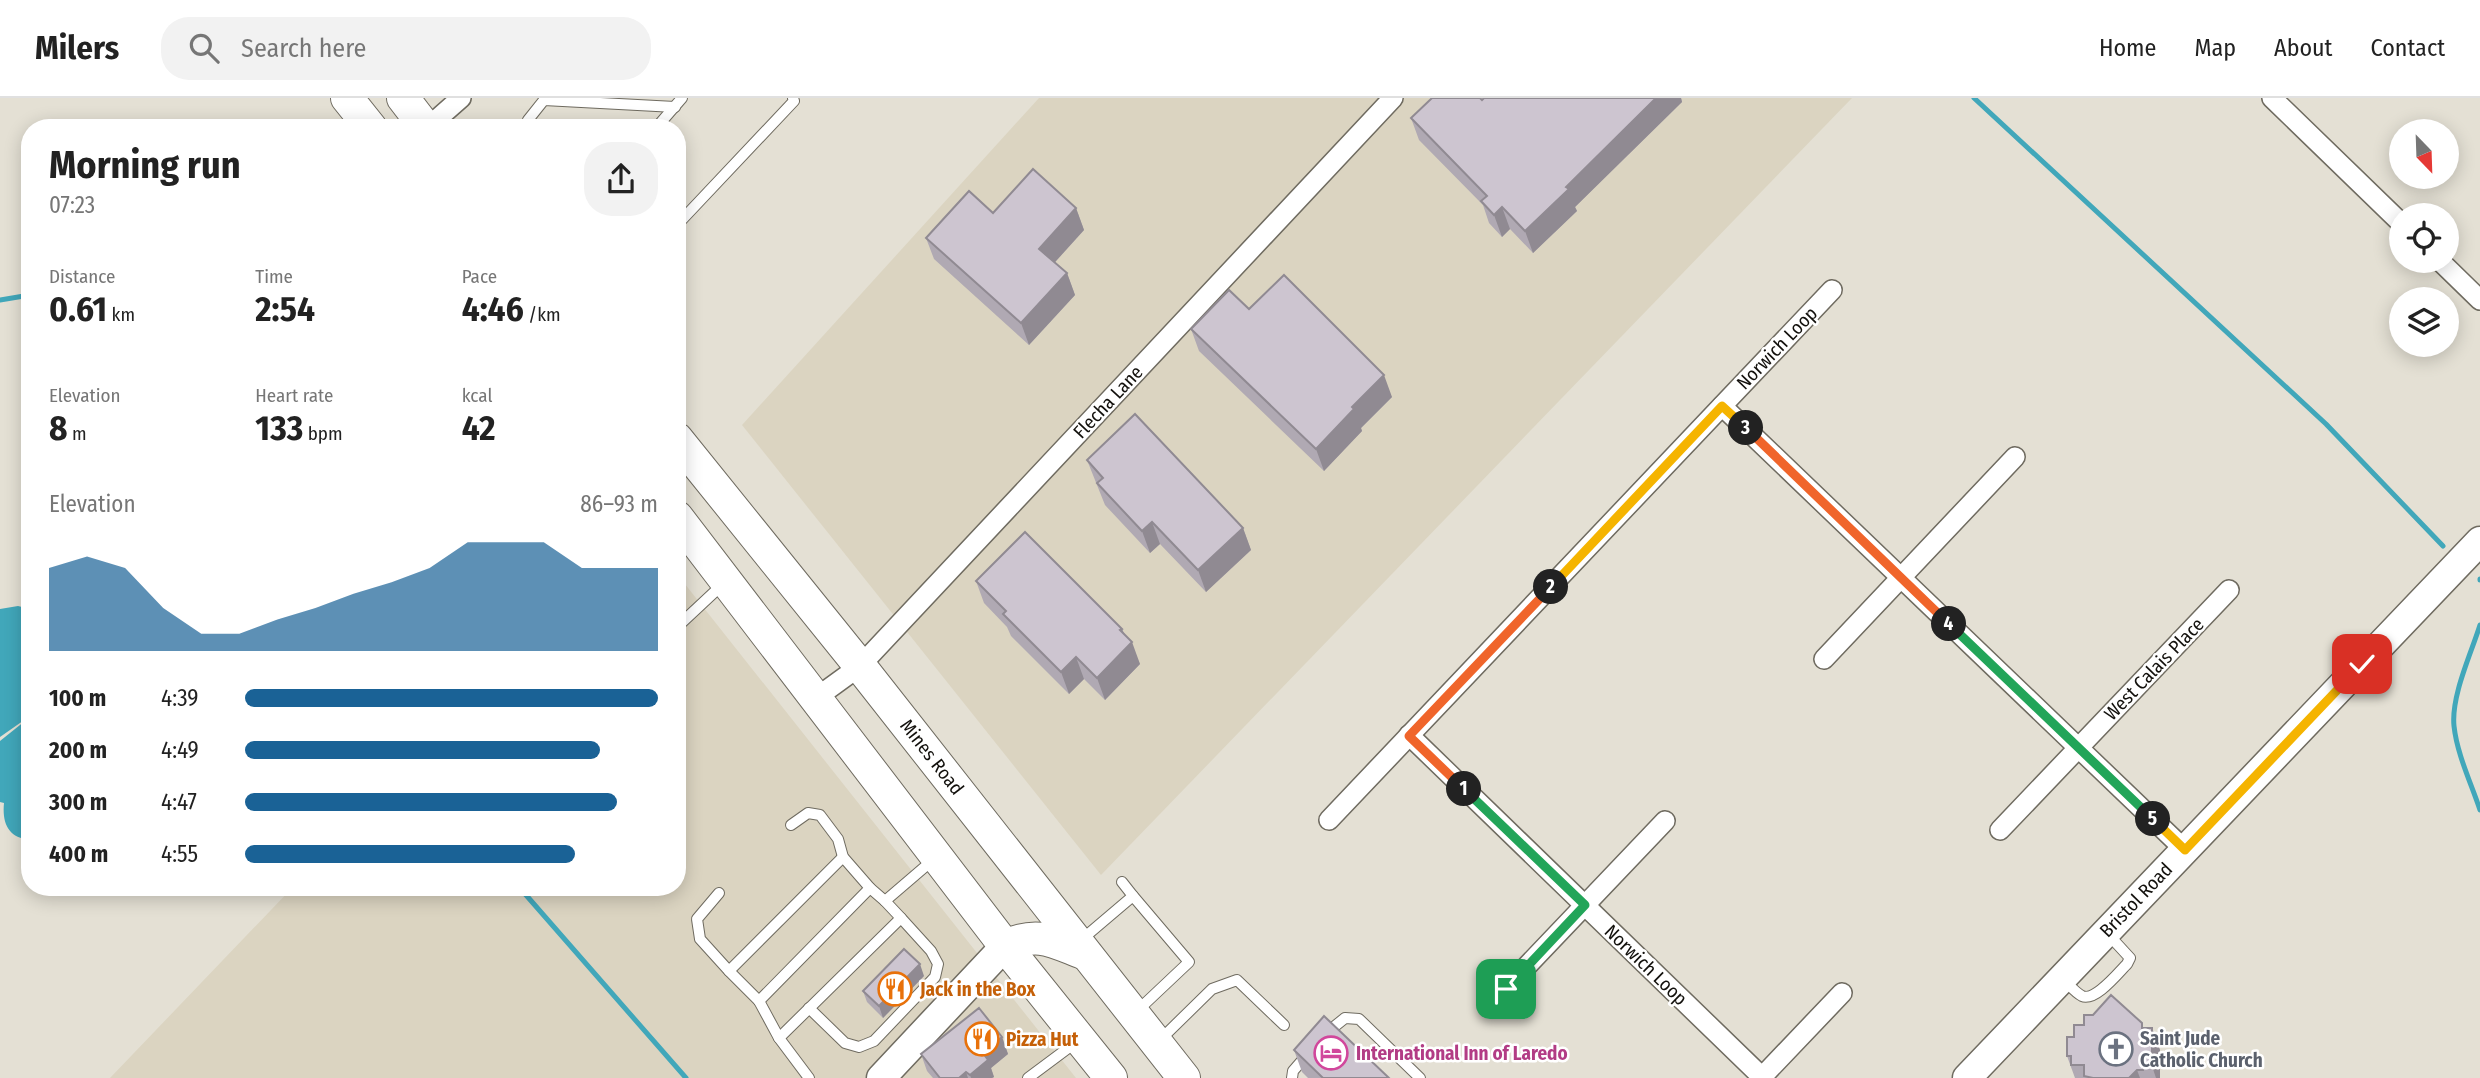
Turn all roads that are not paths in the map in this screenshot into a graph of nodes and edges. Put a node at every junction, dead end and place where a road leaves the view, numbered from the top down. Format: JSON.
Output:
{"nodes":[{"id":1,"x":347,"y":98,"type":"edge"},
{"id":2,"x":403,"y":98,"type":"edge"},
{"id":3,"x":461,"y":98,"type":"edge"},
{"id":4,"x":682,"y":98,"type":"edge"},
{"id":5,"x":793,"y":98,"type":"edge"},
{"id":6,"x":1393,"y":98,"type":"edge"},
{"id":7,"x":2272,"y":98,"type":"edge"},
{"id":8,"x":675,"y":107,"type":"junction"},
{"id":9,"x":364,"y":119,"type":"edge"},
{"id":10,"x":420,"y":119,"type":"edge"},
{"id":11,"x":437,"y":119,"type":"edge"},
{"id":12,"x":529,"y":119,"type":"edge"},
{"id":13,"x":664,"y":119,"type":"edge"},
{"id":14,"x":2389,"y":211,"type":"edge"},
{"id":15,"x":686,"y":215,"type":"edge"},
{"id":16,"x":2452,"y":273,"type":"edge"},
{"id":17,"x":1832,"y":290,"type":"dead end"},
{"id":18,"x":2480,"y":300,"type":"edge"},
{"id":19,"x":1722,"y":406,"type":"junction"},
{"id":20,"x":686,"y":450,"type":"edge"},
{"id":21,"x":2015,"y":457,"type":"dead end"},
{"id":22,"x":686,"y":535,"type":"edge"},
{"id":23,"x":2480,"y":541,"type":"edge"},
{"id":24,"x":1901,"y":578,"type":"junction"},
{"id":25,"x":726,"y":580,"type":"junction"},
{"id":26,"x":2229,"y":590,"type":"dead end"},
{"id":27,"x":686,"y":618,"type":"edge"},
{"id":28,"x":1824,"y":659,"type":"dead end"},
{"id":29,"x":860,"y":666,"type":"junction"},
{"id":30,"x":816,"y":698,"type":"junction"},
{"id":31,"x":1409,"y":736,"type":"junction"},
{"id":32,"x":2078,"y":748,"type":"junction"},
{"id":33,"x":1329,"y":820,"type":"dead end"},
{"id":34,"x":1665,"y":821,"type":"dead end"},
{"id":35,"x":791,"y":825,"type":"dead end"},
{"id":36,"x":2000,"y":830,"type":"dead end"},
{"id":37,"x":2185,"y":850,"type":"junction"},
{"id":38,"x":937,"y":856,"type":"junction"},
{"id":39,"x":844,"y":857,"type":"junction"},
{"id":40,"x":1122,"y":883,"type":"dead end"},
{"id":41,"x":870,"y":888,"type":"junction"},
{"id":42,"x":719,"y":893,"type":"dead end"},
{"id":43,"x":1133,"y":896,"type":"junction"},
{"id":44,"x":885,"y":901,"type":"junction"},
{"id":45,"x":1585,"y":905,"type":"junction"},
{"id":46,"x":901,"y":918,"type":"junction"},
{"id":47,"x":2106,"y":932,"type":"junction"},
{"id":48,"x":1005,"y":946,"type":"junction"},
{"id":49,"x":1081,"y":949,"type":"junction"},
{"id":50,"x":729,"y":971,"type":"junction"},
{"id":51,"x":2062,"y":978,"type":"junction"},
{"id":52,"x":1506,"y":989,"type":"dead end"},
{"id":53,"x":1842,"y":993,"type":"dead end"},
{"id":54,"x":759,"y":1001,"type":"junction"},
{"id":55,"x":809,"y":1008,"type":"junction"},
{"id":56,"x":1133,"y":1014,"type":"junction"},
{"id":57,"x":1284,"y":1025,"type":"dead end"},
{"id":58,"x":779,"y":1038,"type":"junction"},
{"id":59,"x":1080,"y":1039,"type":"junction"},
{"id":60,"x":1319,"y":1041,"type":"edge"},
{"id":61,"x":1156,"y":1044,"type":"junction"},
{"id":62,"x":1310,"y":1051,"type":"edge"},
{"id":63,"x":887,"y":1076,"type":"edge"},
{"id":64,"x":1974,"y":1076,"type":"edge"},
{"id":65,"x":809,"y":1078,"type":"edge"},
{"id":66,"x":1028,"y":1078,"type":"edge"},
{"id":67,"x":1111,"y":1078,"type":"edge"},
{"id":68,"x":1184,"y":1078,"type":"edge"},
{"id":69,"x":1292,"y":1078,"type":"edge"},
{"id":70,"x":1420,"y":1078,"type":"edge"},
{"id":71,"x":1762,"y":1078,"type":"edge"}],
"edges":[{"from":1,"to":9,"type":"main road"},
{"from":2,"to":10,"type":"main road"},
{"from":3,"to":11,"type":"street"},
{"from":4,"to":8,"type":"lane"},
{"from":5,"to":15,"type":"lane"},
{"from":6,"to":29,"type":"street","name":"Flecha Lane"},
{"from":7,"to":14,"type":"street"},
{"from":8,"to":12,"type":"lane"},
{"from":8,"to":13,"type":"lane"},
{"from":16,"to":18,"type":"street"},
{"from":17,"to":19,"type":"street","name":"Norwich Loop"},
{"from":19,"to":24,"type":"street","name":"Norwich Loop"},
{"from":19,"to":31,"type":"street","name":"Norwich Loop"},
{"from":20,"to":29,"type":"main road","name":"Mines Road"},
{"from":21,"to":24,"type":"street"},
{"from":22,"to":25,"type":"main road"},
{"from":23,"to":37,"type":"street","name":"Bristol Road"},
{"from":24,"to":28,"type":"street"},
{"from":24,"to":32,"type":"street","name":"Norwich Loop"},
{"from":25,"to":27,"type":"lane"},
{"from":25,"to":30,"type":"main road"},
{"from":26,"to":32,"type":"street","name":"West Calais Place"},
{"from":29,"to":30,"type":"street","name":"Flecha Lane"},
{"from":29,"to":49,"type":"main road","name":"Mines Road"},
{"from":30,"to":38,"type":"main road"},
{"from":31,"to":33,"type":"street","name":"Norwich Loop"},
{"from":31,"to":45,"type":"street","name":"Norwich Loop"},
{"from":32,"to":36,"type":"street","name":"West Calais Place"},
{"from":32,"to":37,"type":"street","name":"Norwich Loop"},
{"from":34,"to":45,"type":"street"},
{"from":35,"to":39,"type":"lane"},
{"from":37,"to":47,"type":"street","name":"Bristol Road"},
{"from":38,"to":44,"type":"lane"},
{"from":38,"to":48,"type":"main road"},
{"from":39,"to":41,"type":"lane"},
{"from":39,"to":50,"type":"lane"},
{"from":40,"to":43,"type":"lane"},
{"from":41,"to":44,"type":"lane"},
{"from":41,"to":54,"type":"lane"},
{"from":42,"to":50,"type":"lane"},
{"from":43,"to":49,"type":"lane"},
{"from":43,"to":56,"type":"lane"},
{"from":44,"to":46,"type":"lane"},
{"from":45,"to":52,"type":"street"},
{"from":45,"to":71,"type":"street","name":"Norwich Loop"},
{"from":46,"to":55,"type":"lane"},
{"from":46,"to":55,"type":"lane"},
{"from":47,"to":51,"type":"street","name":"Bristol Road"},
{"from":47,"to":51,"type":"lane"},
{"from":48,"to":49,"type":"main road"},
{"from":48,"to":59,"type":"main road"},
{"from":48,"to":63,"type":"street"},
{"from":49,"to":56,"type":"main road","name":"Mines Road"},
{"from":50,"to":54,"type":"lane"},
{"from":51,"to":64,"type":"street","name":"Bristol Road"},
{"from":53,"to":71,"type":"street"},
{"from":54,"to":58,"type":"lane"},
{"from":55,"to":58,"type":"lane"},
{"from":56,"to":61,"type":"main road","name":"Mines Road"},
{"from":57,"to":61,"type":"lane"},
{"from":58,"to":65,"type":"lane"},
{"from":59,"to":66,"type":"lane"},
{"from":59,"to":67,"type":"main road"},
{"from":60,"to":70,"type":"lane"},
{"from":61,"to":68,"type":"main road","name":"Mines Road"},
{"from":62,"to":69,"type":"lane"}]}
